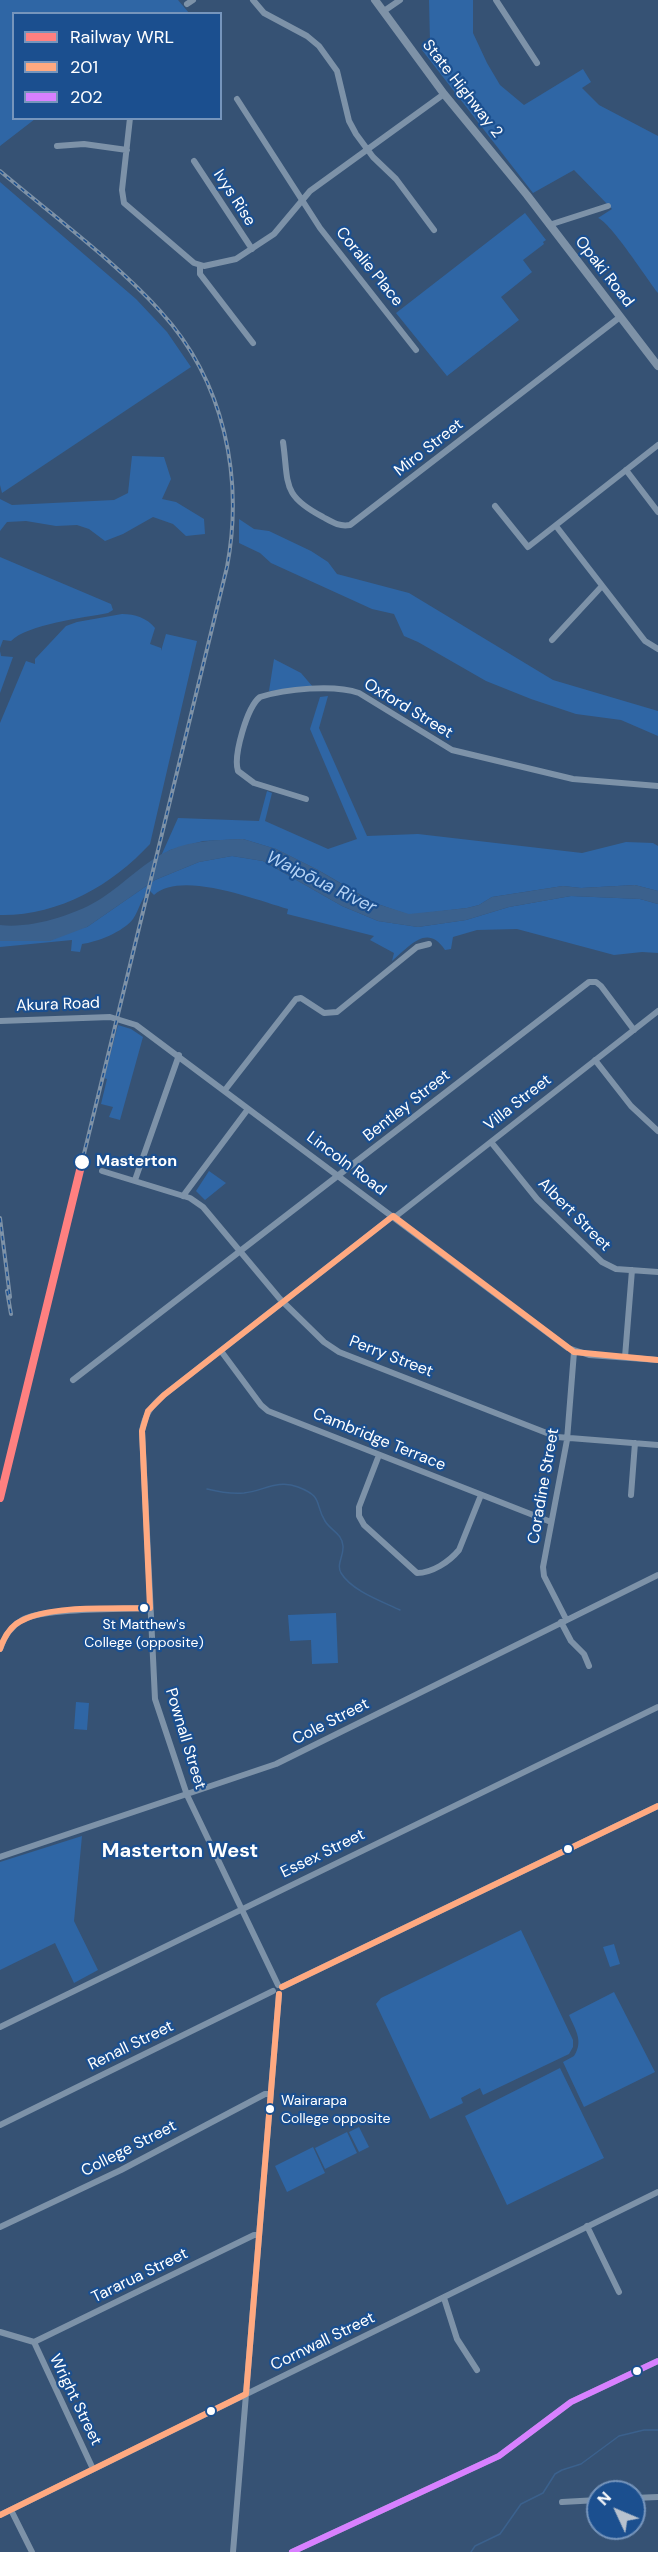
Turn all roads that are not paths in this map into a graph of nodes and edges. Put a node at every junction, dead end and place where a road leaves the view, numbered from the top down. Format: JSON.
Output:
{"nodes":[{"id":1,"x":253,"y":0,"type":"edge"},
{"id":2,"x":375,"y":0,"type":"edge"},
{"id":3,"x":400,"y":0,"type":"edge"},
{"id":4,"x":496,"y":0,"type":"edge"},
{"id":5,"x":384,"y":11,"type":"junction"},
{"id":6,"x":537,"y":63,"type":"dead end"},
{"id":7,"x":444,"y":94,"type":"junction"},
{"id":8,"x":237,"y":99,"type":"dead end"},
{"id":9,"x":130,"y":120,"type":"edge"},
{"id":10,"x":57,"y":147,"type":"dead end"},
{"id":11,"x":367,"y":149,"type":"junction"},
{"id":12,"x":127,"y":150,"type":"junction"},
{"id":13,"x":194,"y":161,"type":"dead end"},
{"id":14,"x":527,"y":195,"type":"joint"},
{"id":15,"x":303,"y":198,"type":"junction"},
{"id":16,"x":609,"y":206,"type":"dead end"},
{"id":17,"x":549,"y":225,"type":"junction"},
{"id":18,"x":434,"y":230,"type":"dead end"},
{"id":19,"x":252,"y":249,"type":"junction"},
{"id":20,"x":200,"y":266,"type":"junction"},
{"id":21,"x":620,"y":317,"type":"junction"},
{"id":22,"x":253,"y":343,"type":"dead end"},
{"id":23,"x":416,"y":350,"type":"dead end"},
{"id":24,"x":658,"y":366,"type":"edge"},
{"id":25,"x":283,"y":442,"type":"dead end"},
{"id":26,"x":658,"y":445,"type":"edge"},
{"id":27,"x":626,"y":470,"type":"junction"},
{"id":28,"x":495,"y":506,"type":"dead end"},
{"id":29,"x":658,"y":512,"type":"edge"},
{"id":30,"x":556,"y":526,"type":"junction"},
{"id":31,"x":602,"y":586,"type":"junction"},
{"id":32,"x":552,"y":640,"type":"dead end"},
{"id":33,"x":658,"y":649,"type":"edge"},
{"id":34,"x":658,"y":786,"type":"edge"},
{"id":35,"x":306,"y":799,"type":"dead end"},
{"id":36,"x":429,"y":944,"type":"dead end"},
{"id":37,"x":658,"y":1011,"type":"edge"},
{"id":38,"x":117,"y":1018,"type":"joint"},
{"id":39,"x":0,"y":1021,"type":"edge"},
{"id":40,"x":634,"y":1030,"type":"junction"},
{"id":41,"x":179,"y":1055,"type":"junction"},
{"id":42,"x":595,"y":1060,"type":"junction"},
{"id":43,"x":225,"y":1090,"type":"junction"},
{"id":44,"x":248,"y":1109,"type":"junction"},
{"id":45,"x":658,"y":1131,"type":"edge"},
{"id":46,"x":491,"y":1142,"type":"junction"},
{"id":47,"x":102,"y":1172,"type":"dead end"},
{"id":48,"x":339,"y":1176,"type":"junction"},
{"id":49,"x":135,"y":1180,"type":"junction"},
{"id":50,"x":183,"y":1196,"type":"junction"},
{"id":51,"x":394,"y":1217,"type":"junction"},
{"id":52,"x":240,"y":1253,"type":"junction"},
{"id":53,"x":632,"y":1270,"type":"junction"},
{"id":54,"x":658,"y":1272,"type":"edge"},
{"id":55,"x":283,"y":1302,"type":"junction"},
{"id":56,"x":220,"y":1351,"type":"junction"},
{"id":57,"x":574,"y":1352,"type":"junction"},
{"id":58,"x":625,"y":1357,"type":"junction"},
{"id":59,"x":658,"y":1360,"type":"edge"},
{"id":60,"x":73,"y":1380,"type":"dead end"},
{"id":61,"x":148,"y":1411,"type":"joint"},
{"id":62,"x":567,"y":1440,"type":"junction"},
{"id":63,"x":635,"y":1443,"type":"junction"},
{"id":64,"x":658,"y":1445,"type":"edge"},
{"id":65,"x":379,"y":1455,"type":"junction"},
{"id":66,"x":481,"y":1495,"type":"junction"},
{"id":67,"x":631,"y":1495,"type":"dead end"},
{"id":68,"x":551,"y":1522,"type":"junction"},
{"id":69,"x":658,"y":1575,"type":"edge"},
{"id":70,"x":150,"y":1608,"type":"junction"},
{"id":71,"x":564,"y":1621,"type":"junction"},
{"id":72,"x":0,"y":1649,"type":"edge"},
{"id":73,"x":589,"y":1666,"type":"dead end"},
{"id":74,"x":658,"y":1707,"type":"edge"},
{"id":75,"x":187,"y":1795,"type":"junction"},
{"id":76,"x":658,"y":1806,"type":"edge"},
{"id":77,"x":0,"y":1857,"type":"edge"},
{"id":78,"x":242,"y":1909,"type":"junction"},
{"id":79,"x":280,"y":1986,"type":"junction"},
{"id":80,"x":276,"y":1993,"type":"junction"},
{"id":81,"x":0,"y":2026,"type":"edge"},
{"id":82,"x":270,"y":2094,"type":"junction"},
{"id":83,"x":0,"y":2125,"type":"edge"},
{"id":84,"x":658,"y":2192,"type":"edge"},
{"id":85,"x":587,"y":2226,"type":"junction"},
{"id":86,"x":0,"y":2228,"type":"edge"},
{"id":87,"x":259,"y":2235,"type":"junction"},
{"id":88,"x":619,"y":2292,"type":"dead end"},
{"id":89,"x":444,"y":2298,"type":"junction"},
{"id":90,"x":0,"y":2332,"type":"edge"},
{"id":91,"x":34,"y":2342,"type":"junction"},
{"id":92,"x":658,"y":2361,"type":"edge"},
{"id":93,"x":477,"y":2370,"type":"dead end"},
{"id":94,"x":246,"y":2394,"type":"junction"},
{"id":95,"x":93,"y":2469,"type":"junction"},
{"id":96,"x":586,"y":2501,"type":"edge"},
{"id":97,"x":562,"y":2502,"type":"dead end"},
{"id":98,"x":11,"y":2510,"type":"junction"},
{"id":99,"x":0,"y":2516,"type":"edge"},
{"id":100,"x":32,"y":2552,"type":"edge"},
{"id":101,"x":233,"y":2552,"type":"edge"},
{"id":102,"x":292,"y":2552,"type":"edge"}],
"edges":[{"from":1,"to":11,"type":"street"},
{"from":2,"to":5,"type":"highway","name":"State Highway 2"},
{"from":3,"to":5,"type":"street"},
{"from":4,"to":6,"type":"street"},
{"from":5,"to":7,"type":"highway","name":"State Highway 2"},
{"from":7,"to":11,"type":"street"},
{"from":7,"to":14,"type":"highway","name":"State Highway 2"},
{"from":8,"to":15,"type":"street","name":"Coralie Place"},
{"from":9,"to":12,"type":"street"},
{"from":10,"to":12,"type":"street"},
{"from":11,"to":15,"type":"street"},
{"from":11,"to":18,"type":"street"},
{"from":12,"to":20,"type":"street"},
{"from":13,"to":19,"type":"street","name":"Ivys Rise"},
{"from":14,"to":17,"type":"highway","name":"Opaki Road"},
{"from":15,"to":19,"type":"street"},
{"from":15,"to":23,"type":"street","name":"Coralie Place"},
{"from":16,"to":17,"type":"street"},
{"from":17,"to":21,"type":"highway","name":"Opaki Road"},
{"from":19,"to":20,"type":"street"},
{"from":20,"to":22,"type":"street"},
{"from":21,"to":24,"type":"highway","name":"Opaki Road"},
{"from":21,"to":25,"type":"street","name":"Miro Street"},
{"from":26,"to":27,"type":"street"},
{"from":27,"to":29,"type":"street"},
{"from":27,"to":30,"type":"street"},
{"from":28,"to":30,"type":"street"},
{"from":30,"to":31,"type":"street"},
{"from":31,"to":32,"type":"street"},
{"from":31,"to":33,"type":"street"},
{"from":34,"to":35,"type":"street","name":"Oxford Street"},
{"from":36,"to":43,"type":"street"},
{"from":37,"to":40,"type":"street","name":"Villa Street"},
{"from":38,"to":39,"type":"street","name":"Akura Road"},
{"from":38,"to":41,"type":"street","name":"Lincoln Road"},
{"from":40,"to":42,"type":"street","name":"Villa Street"},
{"from":40,"to":48,"type":"street","name":"Bentley Street"},
{"from":41,"to":43,"type":"street","name":"Lincoln Road"},
{"from":41,"to":49,"type":"street"},
{"from":42,"to":45,"type":"street"},
{"from":42,"to":46,"type":"street","name":"Villa Street"},
{"from":43,"to":44,"type":"street","name":"Lincoln Road"},
{"from":44,"to":48,"type":"street","name":"Lincoln Road"},
{"from":44,"to":50,"type":"street"},
{"from":46,"to":51,"type":"street","name":"Villa Street"},
{"from":46,"to":53,"type":"street","name":"Albert Street"},
{"from":47,"to":49,"type":"street","name":"Perry Street"},
{"from":48,"to":51,"type":"street","name":"Lincoln Road"},
{"from":48,"to":52,"type":"street","name":"Bentley Street"},
{"from":49,"to":50,"type":"street","name":"Perry Street"},
{"from":50,"to":52,"type":"street","name":"Perry Street"},
{"from":51,"to":55,"type":"street","name":"Villa Street"},
{"from":51,"to":57,"type":"street","name":"Lincoln Road"},
{"from":52,"to":55,"type":"street","name":"Perry Street"},
{"from":52,"to":60,"type":"street","name":"Bentley Street"},
{"from":53,"to":54,"type":"street","name":"Albert Street"},
{"from":53,"to":58,"type":"street"},
{"from":55,"to":56,"type":"street","name":"Villa Street"},
{"from":55,"to":62,"type":"street","name":"Perry Street"},
{"from":56,"to":61,"type":"street","name":"Villa Street"},
{"from":56,"to":65,"type":"street","name":"Cambridge Terrace"},
{"from":57,"to":58,"type":"street"},
{"from":57,"to":62,"type":"street","name":"Coradine Street"},
{"from":58,"to":59,"type":"street"},
{"from":61,"to":70,"type":"street","name":"Pownall Street"},
{"from":62,"to":63,"type":"street","name":"Perry Street"},
{"from":62,"to":68,"type":"street","name":"Coradine Street"},
{"from":63,"to":64,"type":"street","name":"Perry Street"},
{"from":63,"to":67,"type":"street"},
{"from":65,"to":66,"type":"street","name":"Cambridge Terrace"},
{"from":65,"to":66,"type":"street"},
{"from":66,"to":68,"type":"street","name":"Cambridge Terrace"},
{"from":68,"to":71,"type":"street","name":"Coradine Street"},
{"from":69,"to":71,"type":"street","name":"Cole Street"},
{"from":70,"to":72,"type":"street"},
{"from":70,"to":75,"type":"street","name":"Pownall Street"},
{"from":71,"to":73,"type":"street","name":"Coradine Street"},
{"from":71,"to":75,"type":"street","name":"Cole Street"},
{"from":74,"to":78,"type":"street","name":"Essex Street"},
{"from":75,"to":77,"type":"street","name":"Cole Street"},
{"from":75,"to":78,"type":"street","name":"Pownall Street"},
{"from":76,"to":79,"type":"street"},
{"from":78,"to":79,"type":"street","name":"Pownall Street"},
{"from":78,"to":81,"type":"street","name":"Essex Street"},
{"from":79,"to":80,"type":"street"},
{"from":80,"to":82,"type":"street"},
{"from":80,"to":83,"type":"street","name":"Renall Street"},
{"from":82,"to":86,"type":"street","name":"College Street"},
{"from":82,"to":87,"type":"street"},
{"from":84,"to":85,"type":"street","name":"Cornwall Street"},
{"from":85,"to":88,"type":"street"},
{"from":85,"to":89,"type":"street","name":"Cornwall Street"},
{"from":87,"to":91,"type":"street","name":"Tararua Street"},
{"from":87,"to":94,"type":"street"},
{"from":89,"to":93,"type":"street"},
{"from":89,"to":94,"type":"street","name":"Cornwall Street"},
{"from":90,"to":91,"type":"street"},
{"from":91,"to":95,"type":"street","name":"Wright Street"},
{"from":92,"to":102,"type":"street"},
{"from":94,"to":95,"type":"street","name":"Cornwall Street"},
{"from":94,"to":101,"type":"street"},
{"from":95,"to":98,"type":"street","name":"Cornwall Street"},
{"from":96,"to":97,"type":"street"},
{"from":98,"to":99,"type":"street","name":"Cornwall Street"},
{"from":98,"to":100,"type":"street"}]}
